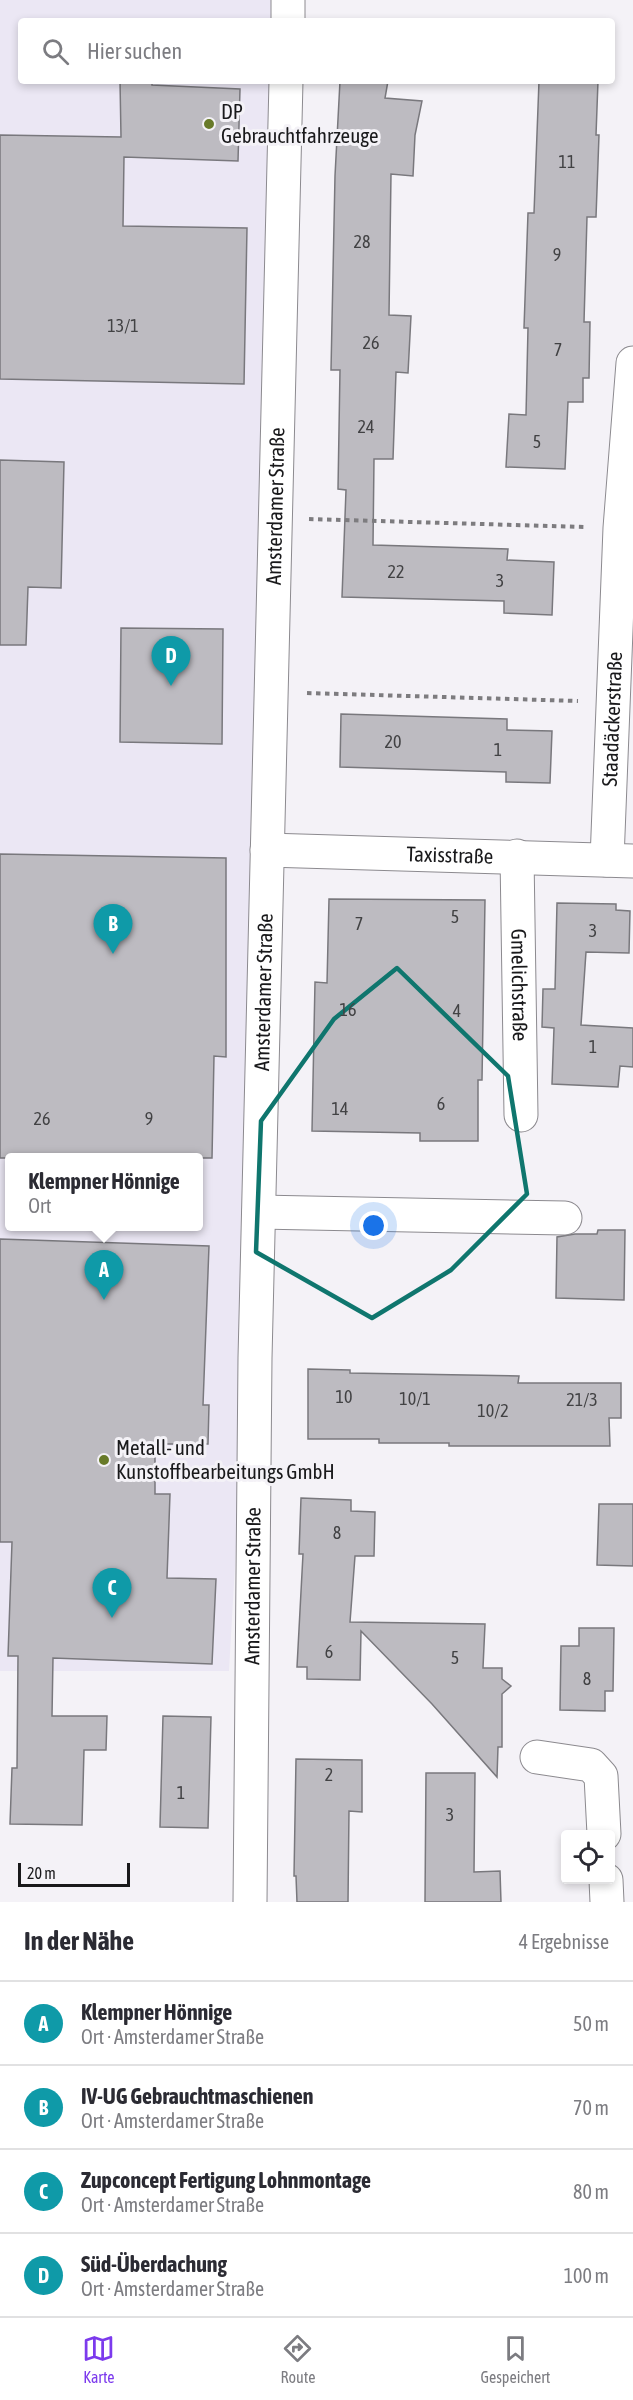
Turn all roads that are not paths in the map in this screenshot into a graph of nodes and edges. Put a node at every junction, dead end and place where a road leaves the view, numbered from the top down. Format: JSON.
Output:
{"nodes":[{"id":1,"x":288,"y":0,"type":"edge"},
{"id":2,"x":288,"y":18,"type":"edge"},
{"id":3,"x":286,"y":84,"type":"edge"},
{"id":4,"x":633,"y":363,"type":"edge"},
{"id":5,"x":267,"y":850,"type":"junction"},
{"id":6,"x":517,"y":856,"type":"junction"},
{"id":7,"x":620,"y":861,"type":"edge"},
{"id":8,"x":521,"y":1115,"type":"dead end"},
{"id":9,"x":258,"y":1212,"type":"junction"},
{"id":10,"x":565,"y":1218,"type":"dead end"},
{"id":11,"x":537,"y":1757,"type":"dead end"},
{"id":12,"x":604,"y":1830,"type":"edge"},
{"id":13,"x":606,"y":1884,"type":"edge"},
{"id":14,"x":250,"y":1902,"type":"edge"},
{"id":15,"x":607,"y":1902,"type":"edge"}],
"edges":[{"from":1,"to":2,"type":"street"},
{"from":3,"to":5,"type":"street","name":"Amsterdamer Straße"},
{"from":4,"to":7,"type":"street","name":"Staadäckerstraße"},
{"from":5,"to":6,"type":"street","name":"Taxisstraße"},
{"from":5,"to":9,"type":"street","name":"Amsterdamer Straße"},
{"from":6,"to":7,"type":"street","name":"Taxisstraße"},
{"from":6,"to":8,"type":"street","name":"Gmelichstraße"},
{"from":9,"to":10,"type":"street"},
{"from":9,"to":14,"type":"street","name":"Amsterdamer Straße"},
{"from":11,"to":12,"type":"street"},
{"from":13,"to":15,"type":"street"}]}
